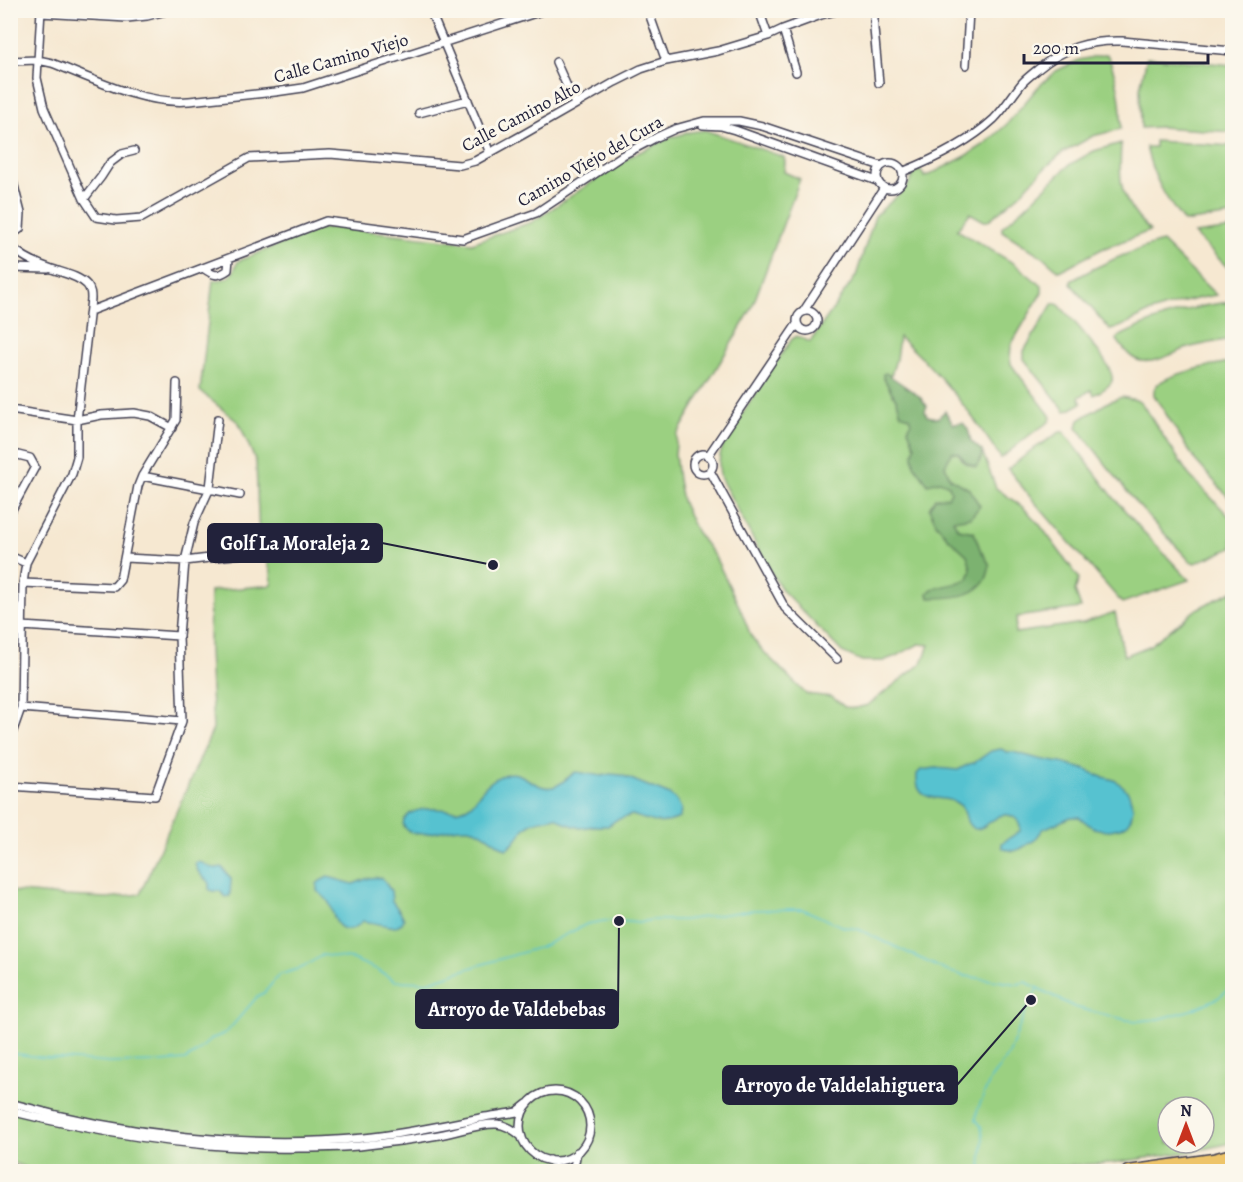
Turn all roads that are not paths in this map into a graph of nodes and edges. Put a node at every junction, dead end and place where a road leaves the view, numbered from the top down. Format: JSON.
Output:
{"nodes":[{"id":1,"x":170,"y":10,"type":"edge"},
{"id":2,"x":430,"y":10,"type":"edge"},
{"id":3,"x":545,"y":10,"type":"edge"},
{"id":4,"x":759,"y":10,"type":"edge"},
{"id":5,"x":840,"y":10,"type":"edge"},
{"id":6,"x":874,"y":10,"type":"edge"},
{"id":7,"x":969,"y":10,"type":"edge"},
{"id":8,"x":41,"y":12,"type":"edge"},
{"id":9,"x":650,"y":16,"type":"dead end"},
{"id":10,"x":783,"y":29,"type":"junction"},
{"id":11,"x":768,"y":36,"type":"junction"},
{"id":12,"x":444,"y":44,"type":"junction"},
{"id":13,"x":1233,"y":51,"type":"edge"},
{"id":14,"x":38,"y":60,"type":"junction"},
{"id":15,"x":10,"y":61,"type":"edge"},
{"id":16,"x":666,"y":61,"type":"junction"},
{"id":17,"x":556,"y":62,"type":"dead end"},
{"id":18,"x":966,"y":65,"type":"dead end"},
{"id":19,"x":796,"y":72,"type":"dead end"},
{"id":20,"x":879,"y":83,"type":"dead end"},
{"id":21,"x":468,"y":100,"type":"junction"},
{"id":22,"x":575,"y":104,"type":"junction"},
{"id":23,"x":419,"y":113,"type":"dead end"},
{"id":24,"x":689,"y":125,"type":"junction"},
{"id":25,"x":134,"y":152,"type":"dead end"},
{"id":26,"x":490,"y":153,"type":"junction"},
{"id":27,"x":881,"y":166,"type":"junction"},
{"id":28,"x":10,"y":170,"type":"edge"},
{"id":29,"x":902,"y":172,"type":"junction"},
{"id":30,"x":878,"y":181,"type":"junction"},
{"id":31,"x":884,"y":188,"type":"junction"},
{"id":32,"x":84,"y":199,"type":"junction"},
{"id":33,"x":10,"y":236,"type":"edge"},
{"id":34,"x":10,"y":245,"type":"edge"},
{"id":35,"x":229,"y":258,"type":"junction"},
{"id":36,"x":10,"y":268,"type":"edge"},
{"id":37,"x":203,"y":268,"type":"junction"},
{"id":38,"x":51,"y":269,"type":"junction"},
{"id":39,"x":814,"y":296,"type":"junction"},
{"id":40,"x":90,"y":311,"type":"junction"},
{"id":41,"x":804,"y":312,"type":"junction"},
{"id":42,"x":815,"y":317,"type":"junction"},
{"id":43,"x":799,"y":327,"type":"junction"},
{"id":44,"x":177,"y":383,"type":"dead end"},
{"id":45,"x":10,"y":410,"type":"edge"},
{"id":46,"x":218,"y":419,"type":"dead end"},
{"id":47,"x":77,"y":420,"type":"junction"},
{"id":48,"x":172,"y":428,"type":"junction"},
{"id":49,"x":10,"y":453,"type":"edge"},
{"id":50,"x":708,"y":456,"type":"junction"},
{"id":51,"x":710,"y":471,"type":"junction"},
{"id":52,"x":142,"y":476,"type":"junction"},
{"id":53,"x":210,"y":488,"type":"junction"},
{"id":54,"x":240,"y":495,"type":"dead end"},
{"id":55,"x":11,"y":512,"type":"edge"},
{"id":56,"x":250,"y":553,"type":"dead end"},
{"id":57,"x":10,"y":556,"type":"edge"},
{"id":58,"x":125,"y":558,"type":"junction"},
{"id":59,"x":185,"y":561,"type":"junction"},
{"id":60,"x":26,"y":563,"type":"junction"},
{"id":61,"x":23,"y":583,"type":"junction"},
{"id":62,"x":22,"y":626,"type":"junction"},
{"id":63,"x":179,"y":636,"type":"junction"},
{"id":64,"x":837,"y":659,"type":"dead end"},
{"id":65,"x":21,"y":708,"type":"junction"},
{"id":66,"x":183,"y":721,"type":"junction"},
{"id":67,"x":10,"y":739,"type":"edge"},
{"id":68,"x":10,"y":786,"type":"edge"},
{"id":69,"x":10,"y":1104,"type":"edge"},
{"id":70,"x":527,"y":1104,"type":"junction"},
{"id":71,"x":10,"y":1111,"type":"edge"},
{"id":72,"x":521,"y":1136,"type":"junction"},
{"id":73,"x":577,"y":1152,"type":"junction"},
{"id":74,"x":1233,"y":1155,"type":"edge"},
{"id":75,"x":549,"y":1160,"type":"junction"},
{"id":76,"x":10,"y":1169,"type":"edge"},
{"id":77,"x":16,"y":1172,"type":"edge"},
{"id":78,"x":564,"y":1172,"type":"edge"},
{"id":79,"x":573,"y":1172,"type":"edge"},
{"id":80,"x":1128,"y":1172,"type":"edge"}],
"edges":[{"from":1,"to":8,"type":"street"},
{"from":2,"to":12,"type":"street"},
{"from":3,"to":12,"type":"street","name":"Calle Camino Viejo"},
{"from":4,"to":11,"type":"street"},
{"from":5,"to":10,"type":"street","name":"Calle Camino Alto"},
{"from":6,"to":20,"type":"street"},
{"from":7,"to":18,"type":"street"},
{"from":8,"to":14,"type":"street","name":"Calle Camino Alto"},
{"from":9,"to":16,"type":"street"},
{"from":10,"to":11,"type":"street","name":"Calle Camino Alto"},
{"from":10,"to":19,"type":"street"},
{"from":11,"to":16,"type":"street","name":"Calle Camino Alto"},
{"from":12,"to":14,"type":"street","name":"Calle Camino Viejo"},
{"from":12,"to":21,"type":"street"},
{"from":13,"to":29,"type":"street"},
{"from":14,"to":15,"type":"street","name":"Calle Camino Viejo"},
{"from":14,"to":32,"type":"street","name":"Calle Camino Alto"},
{"from":16,"to":22,"type":"street","name":"Calle Camino Alto"},
{"from":17,"to":22,"type":"street"},
{"from":21,"to":23,"type":"street"},
{"from":21,"to":26,"type":"street"},
{"from":22,"to":26,"type":"street","name":"Calle Camino Alto"},
{"from":24,"to":27,"type":"street","name":"Camino Viejo del Cura"},
{"from":24,"to":30,"type":"street","name":"Camino Viejo del Cura"},
{"from":24,"to":35,"type":"street","name":"Camino Viejo del Cura"},
{"from":25,"to":32,"type":"street"},
{"from":26,"to":32,"type":"street","name":"Calle Camino Alto"},
{"from":27,"to":29,"type":"street"},
{"from":27,"to":30,"type":"street"},
{"from":28,"to":33,"type":"street"},
{"from":29,"to":31,"type":"street"},
{"from":30,"to":31,"type":"street"},
{"from":31,"to":39,"type":"street"},
{"from":34,"to":38,"type":"street"},
{"from":35,"to":37,"type":"street","name":"Camino Viejo del Cura"},
{"from":35,"to":37,"type":"street","name":"Camino Viejo del Cura"},
{"from":36,"to":38,"type":"street"},
{"from":37,"to":40,"type":"street","name":"Camino Viejo del Cura"},
{"from":38,"to":40,"type":"street"},
{"from":39,"to":41,"type":"street"},
{"from":39,"to":42,"type":"street"},
{"from":40,"to":47,"type":"street"},
{"from":41,"to":42,"type":"street"},
{"from":41,"to":43,"type":"street"},
{"from":42,"to":43,"type":"street"},
{"from":43,"to":50,"type":"street"},
{"from":44,"to":48,"type":"street"},
{"from":45,"to":47,"type":"street"},
{"from":46,"to":53,"type":"street"},
{"from":47,"to":48,"type":"street"},
{"from":47,"to":60,"type":"street"},
{"from":48,"to":52,"type":"street"},
{"from":49,"to":55,"type":"street"},
{"from":50,"to":51,"type":"street"},
{"from":50,"to":51,"type":"street"},
{"from":51,"to":64,"type":"street"},
{"from":52,"to":53,"type":"street"},
{"from":52,"to":58,"type":"street"},
{"from":53,"to":54,"type":"street"},
{"from":53,"to":59,"type":"street"},
{"from":56,"to":59,"type":"street"},
{"from":57,"to":60,"type":"street"},
{"from":58,"to":59,"type":"street"},
{"from":58,"to":61,"type":"street"},
{"from":59,"to":63,"type":"street"},
{"from":60,"to":61,"type":"street"},
{"from":61,"to":62,"type":"street"},
{"from":62,"to":63,"type":"street"},
{"from":62,"to":65,"type":"street"},
{"from":63,"to":66,"type":"street"},
{"from":65,"to":66,"type":"street"},
{"from":65,"to":67,"type":"street"},
{"from":66,"to":68,"type":"street"},
{"from":69,"to":70,"type":"street"},
{"from":70,"to":72,"type":"street"},
{"from":70,"to":73,"type":"street"},
{"from":71,"to":72,"type":"street"},
{"from":72,"to":75,"type":"street"},
{"from":73,"to":75,"type":"street"},
{"from":73,"to":79,"type":"street"},
{"from":74,"to":80,"type":"highway"},
{"from":75,"to":78,"type":"street"},
{"from":76,"to":77,"type":"highway"}]}
